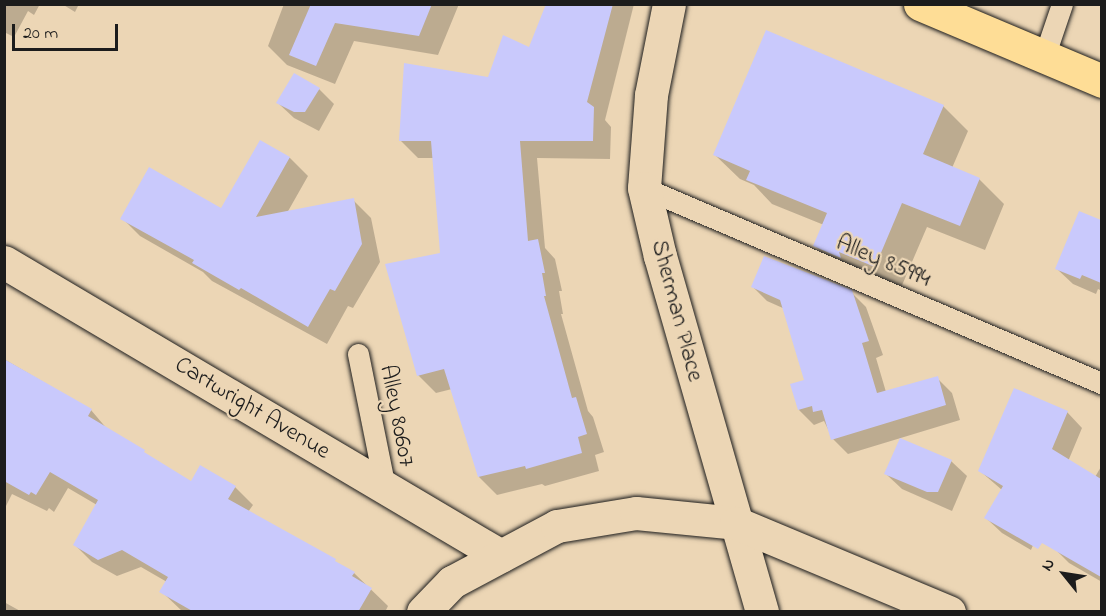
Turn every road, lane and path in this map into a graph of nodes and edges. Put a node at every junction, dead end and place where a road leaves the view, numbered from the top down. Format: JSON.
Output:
{"nodes":[{"id":1,"x":669,"y":4,"type":"edge"},
{"id":2,"x":920,"y":4,"type":"edge"},
{"id":3,"x":1062,"y":4,"type":"edge"},
{"id":4,"x":1044,"y":57,"type":"junction"},
{"id":5,"x":1101,"y":81,"type":"edge"},
{"id":6,"x":644,"y":188,"type":"junction"},
{"id":7,"x":4,"y":262,"type":"edge"},
{"id":8,"x":358,"y":354,"type":"dead end"},
{"id":9,"x":1101,"y":383,"type":"edge"},
{"id":10,"x":384,"y":488,"type":"junction"},
{"id":11,"x":736,"y":523,"type":"junction"},
{"id":12,"x":501,"y":556,"type":"junction"},
{"id":13,"x":423,"y":612,"type":"edge"},
{"id":14,"x":762,"y":612,"type":"edge"},
{"id":15,"x":949,"y":612,"type":"edge"}],
"edges":[{"from":1,"to":6,"type":"street","name":"Sherman Place"},
{"from":2,"to":4,"type":"main road"},
{"from":3,"to":4,"type":"lane"},
{"from":4,"to":5,"type":"main road"},
{"from":6,"to":9,"type":"lane","name":"Alley 85994"},
{"from":6,"to":11,"type":"street","name":"Sherman Place"},
{"from":7,"to":10,"type":"street","name":"Cartwright Avenue"},
{"from":8,"to":10,"type":"lane","name":"Alley 80607"},
{"from":10,"to":12,"type":"street","name":"Cartwright Avenue"},
{"from":11,"to":12,"type":"street"},
{"from":11,"to":14,"type":"street","name":"Sherman Place"},
{"from":11,"to":15,"type":"street"},
{"from":12,"to":13,"type":"street"}]}
